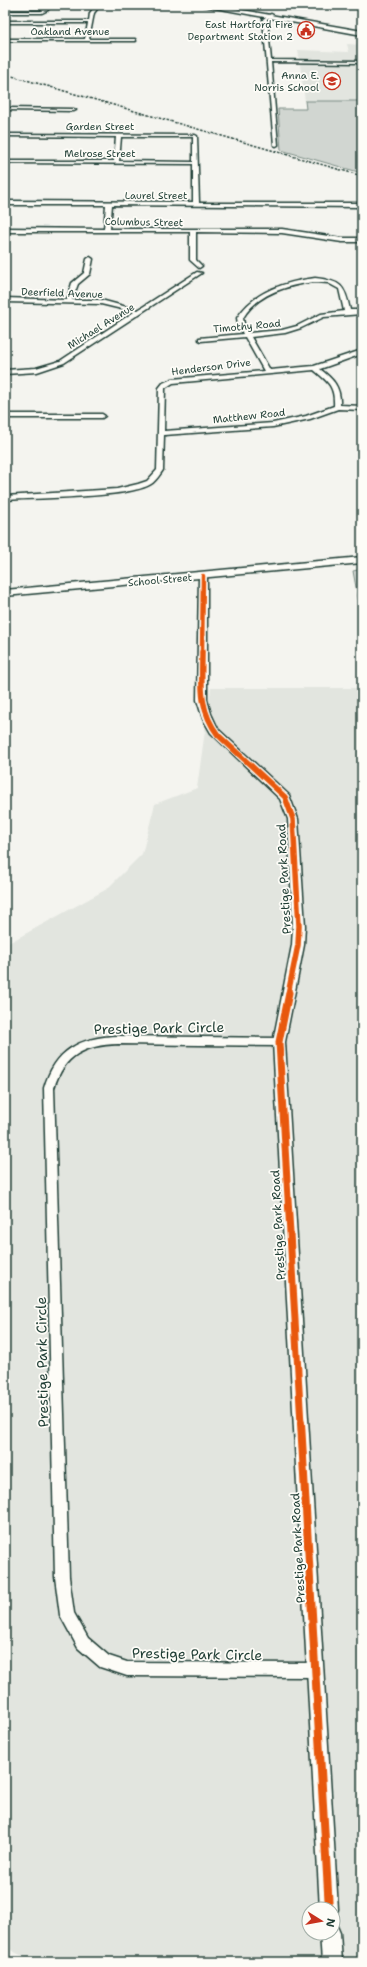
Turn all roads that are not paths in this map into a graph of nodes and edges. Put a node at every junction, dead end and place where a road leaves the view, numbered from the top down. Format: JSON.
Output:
{"nodes":[{"id":1,"x":47,"y":5,"type":"edge"},
{"id":2,"x":98,"y":5,"type":"edge"},
{"id":3,"x":202,"y":5,"type":"edge"},
{"id":4,"x":218,"y":5,"type":"edge"},
{"id":5,"x":352,"y":5,"type":"edge"},
{"id":6,"x":227,"y":6,"type":"edge"},
{"id":7,"x":362,"y":7,"type":"edge"},
{"id":8,"x":5,"y":12,"type":"edge"},
{"id":9,"x":269,"y":16,"type":"junction"},
{"id":10,"x":5,"y":22,"type":"edge"},
{"id":11,"x":90,"y":22,"type":"junction"},
{"id":12,"x":362,"y":32,"type":"edge"},
{"id":13,"x":5,"y":40,"type":"edge"},
{"id":14,"x":87,"y":40,"type":"junction"},
{"id":15,"x":135,"y":40,"type":"dead end"},
{"id":16,"x":269,"y":61,"type":"junction"},
{"id":17,"x":362,"y":62,"type":"edge"},
{"id":18,"x":5,"y":109,"type":"edge"},
{"id":19,"x":74,"y":110,"type":"dead end"},
{"id":20,"x":5,"y":135,"type":"edge"},
{"id":21,"x":118,"y":135,"type":"junction"},
{"id":22,"x":276,"y":145,"type":"dead end"},
{"id":23,"x":5,"y":162,"type":"edge"},
{"id":24,"x":116,"y":162,"type":"junction"},
{"id":25,"x":194,"y":163,"type":"junction"},
{"id":26,"x":5,"y":203,"type":"edge"},
{"id":27,"x":109,"y":204,"type":"junction"},
{"id":28,"x":196,"y":204,"type":"junction"},
{"id":29,"x":362,"y":205,"type":"edge"},
{"id":30,"x":5,"y":230,"type":"edge"},
{"id":31,"x":107,"y":230,"type":"junction"},
{"id":32,"x":193,"y":231,"type":"junction"},
{"id":33,"x":362,"y":240,"type":"edge"},
{"id":34,"x":90,"y":259,"type":"dead end"},
{"id":35,"x":199,"y":266,"type":"dead end"},
{"id":36,"x":199,"y":273,"type":"dead end"},
{"id":37,"x":5,"y":300,"type":"edge"},
{"id":38,"x":69,"y":301,"type":"junction"},
{"id":39,"x":140,"y":312,"type":"junction"},
{"id":40,"x":347,"y":312,"type":"junction"},
{"id":41,"x":362,"y":312,"type":"edge"},
{"id":42,"x":248,"y":335,"type":"junction"},
{"id":43,"x":201,"y":339,"type":"dead end"},
{"id":44,"x":362,"y":352,"type":"edge"},
{"id":45,"x":315,"y":368,"type":"junction"},
{"id":46,"x":267,"y":371,"type":"junction"},
{"id":47,"x":5,"y":372,"type":"edge"},
{"id":48,"x":336,"y":407,"type":"junction"},
{"id":49,"x":362,"y":408,"type":"edge"},
{"id":50,"x":5,"y":416,"type":"edge"},
{"id":51,"x":102,"y":416,"type":"dead end"},
{"id":52,"x":160,"y":434,"type":"junction"},
{"id":53,"x":5,"y":498,"type":"edge"},
{"id":54,"x":362,"y":560,"type":"edge"},
{"id":55,"x":203,"y":576,"type":"junction"},
{"id":56,"x":5,"y":593,"type":"edge"},
{"id":57,"x":279,"y":1042,"type":"junction"},
{"id":58,"x":316,"y":1670,"type":"junction"},
{"id":59,"x":329,"y":1901,"type":"edge"},
{"id":60,"x":331,"y":1941,"type":"edge"},
{"id":61,"x":332,"y":1962,"type":"edge"}],
"edges":[{"from":1,"to":8,"type":"street"},
{"from":2,"to":11,"type":"street"},
{"from":3,"to":9,"type":"highway"},
{"from":4,"to":6,"type":"highway"},
{"from":5,"to":7,"type":"street"},
{"from":6,"to":9,"type":"highway"},
{"from":9,"to":12,"type":"highway"},
{"from":9,"to":16,"type":"street"},
{"from":10,"to":11,"type":"street"},
{"from":11,"to":14,"type":"street"},
{"from":13,"to":14,"type":"street","name":"Oakland Avenue"},
{"from":14,"to":15,"type":"street","name":"Oakland Avenue"},
{"from":16,"to":17,"type":"street"},
{"from":16,"to":22,"type":"street"},
{"from":18,"to":19,"type":"street"},
{"from":20,"to":21,"type":"street","name":"Garden Street"},
{"from":21,"to":24,"type":"street"},
{"from":21,"to":25,"type":"street","name":"Garden Street"},
{"from":23,"to":24,"type":"street","name":"Melrose Street"},
{"from":24,"to":25,"type":"street","name":"Melrose Street"},
{"from":25,"to":28,"type":"street"},
{"from":26,"to":27,"type":"street","name":"Laurel Street"},
{"from":27,"to":28,"type":"street","name":"Laurel Street"},
{"from":27,"to":31,"type":"street"},
{"from":28,"to":29,"type":"street","name":"Laurel Street"},
{"from":30,"to":31,"type":"street","name":"Columbus Street"},
{"from":31,"to":32,"type":"street","name":"Columbus Street"},
{"from":32,"to":33,"type":"street","name":"Columbus Street"},
{"from":32,"to":35,"type":"street"},
{"from":34,"to":38,"type":"street"},
{"from":36,"to":39,"type":"street","name":"Michael Avenue"},
{"from":37,"to":38,"type":"street","name":"Deerfield Avenue"},
{"from":38,"to":39,"type":"street","name":"Deerfield Avenue"},
{"from":39,"to":47,"type":"street","name":"Michael Avenue"},
{"from":40,"to":41,"type":"street","name":"Timothy Road"},
{"from":40,"to":42,"type":"street","name":"Timothy Road"},
{"from":40,"to":42,"type":"street"},
{"from":42,"to":43,"type":"street","name":"Timothy Road"},
{"from":42,"to":46,"type":"street"},
{"from":44,"to":45,"type":"street","name":"Henderson Drive"},
{"from":45,"to":46,"type":"street","name":"Henderson Drive"},
{"from":45,"to":48,"type":"street"},
{"from":46,"to":52,"type":"street","name":"Henderson Drive"},
{"from":48,"to":49,"type":"street"},
{"from":48,"to":52,"type":"street","name":"Matthew Road"},
{"from":50,"to":51,"type":"street"},
{"from":52,"to":53,"type":"street","name":"Henderson Drive"},
{"from":54,"to":55,"type":"main road","name":"School Street"},
{"from":55,"to":56,"type":"main road","name":"School Street"},
{"from":55,"to":57,"type":"street","name":"Prestige Park Road"},
{"from":57,"to":58,"type":"street","name":"Prestige Park Road"},
{"from":57,"to":58,"type":"street","name":"Prestige Park Circle"},
{"from":58,"to":59,"type":"street","name":"Prestige Park Road"},
{"from":60,"to":61,"type":"street"}]}
